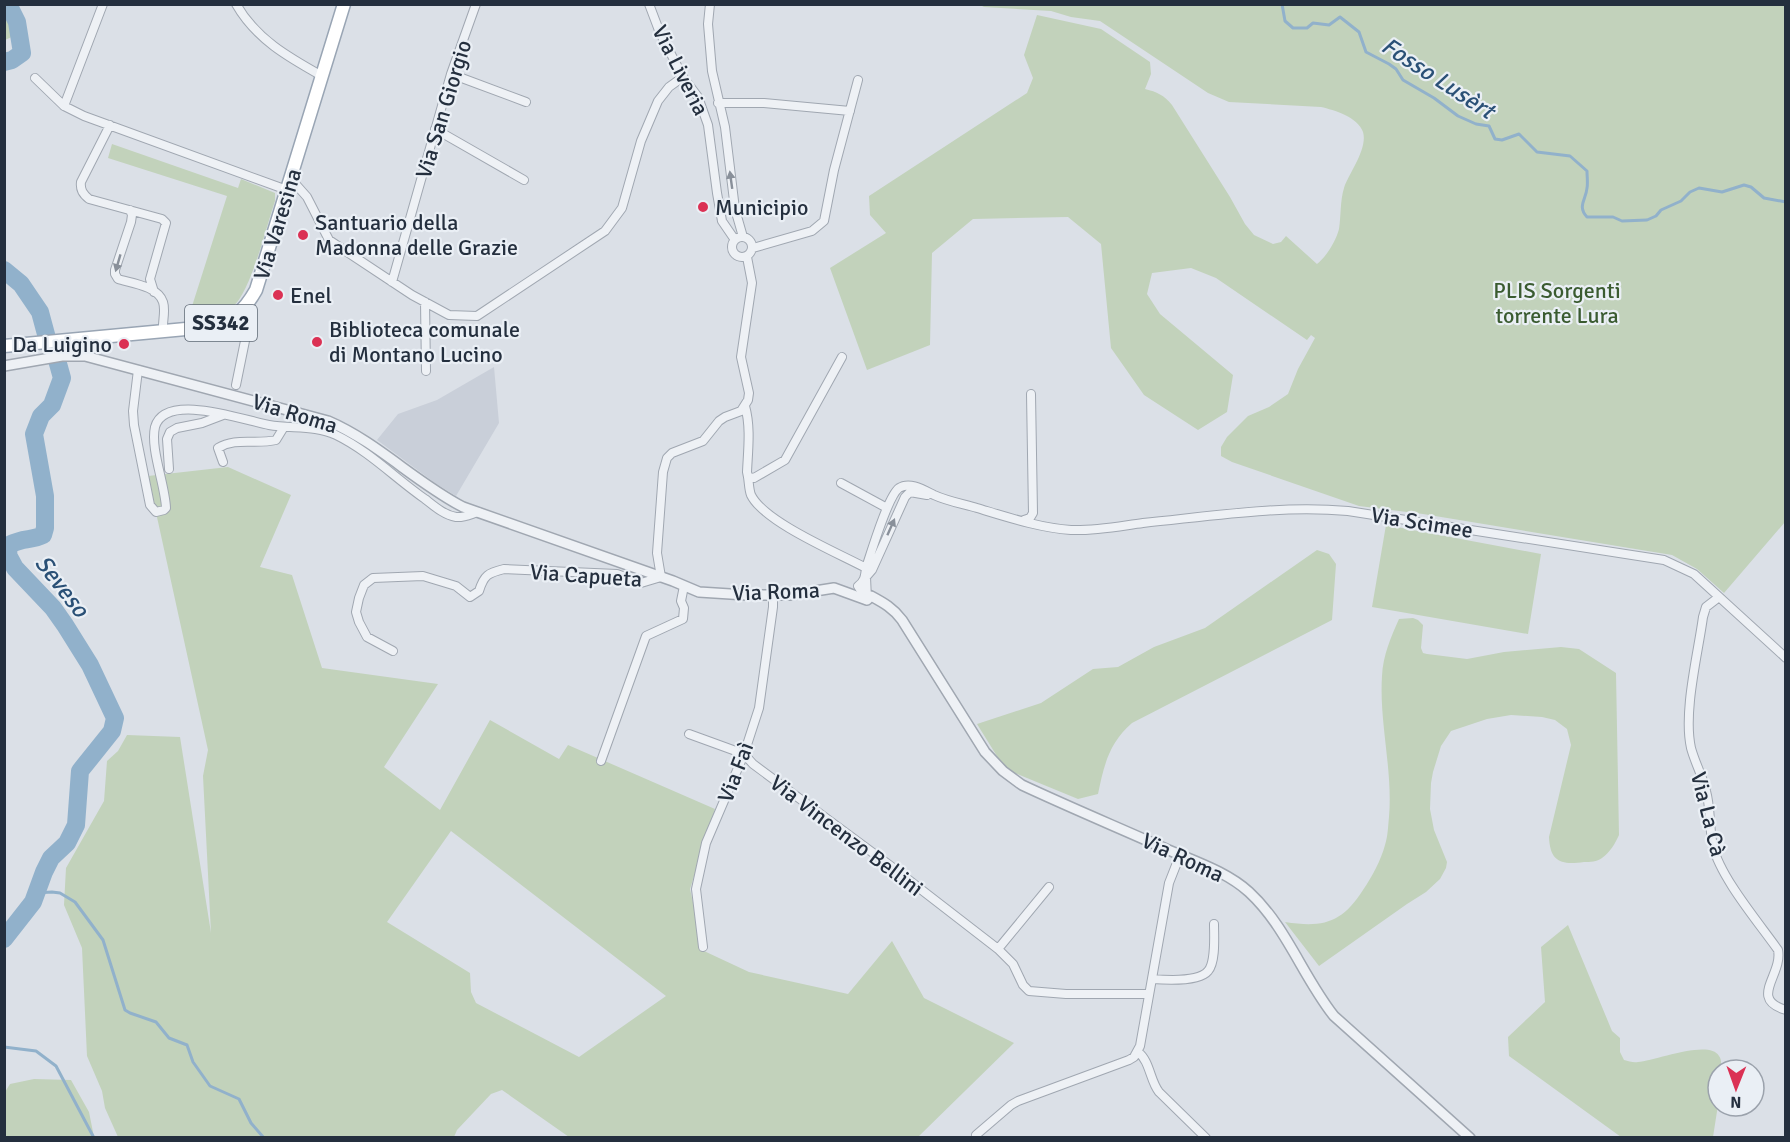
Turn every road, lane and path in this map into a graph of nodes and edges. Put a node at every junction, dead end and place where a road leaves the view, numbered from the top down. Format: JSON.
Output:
{"nodes":[{"id":1,"x":103,"y":4,"type":"edge"},
{"id":2,"x":236,"y":4,"type":"edge"},
{"id":3,"x":344,"y":4,"type":"edge"},
{"id":4,"x":476,"y":4,"type":"edge"},
{"id":5,"x":649,"y":4,"type":"edge"},
{"id":6,"x":710,"y":4,"type":"edge"},
{"id":7,"x":451,"y":74,"type":"junction"},
{"id":8,"x":322,"y":76,"type":"junction"},
{"id":9,"x":683,"y":77,"type":"junction"},
{"id":10,"x":35,"y":78,"type":"dead end"},
{"id":11,"x":858,"y":80,"type":"dead end"},
{"id":12,"x":526,"y":102,"type":"dead end"},
{"id":13,"x":718,"y":103,"type":"junction"},
{"id":14,"x":64,"y":106,"type":"junction"},
{"id":15,"x":850,"y":111,"type":"junction"},
{"id":16,"x":110,"y":126,"type":"junction"},
{"id":17,"x":435,"y":129,"type":"junction"},
{"id":18,"x":524,"y":180,"type":"dead end"},
{"id":19,"x":289,"y":184,"type":"junction"},
{"id":20,"x":130,"y":210,"type":"junction"},
{"id":21,"x":739,"y":238,"type":"junction"},
{"id":22,"x":753,"y":248,"type":"junction"},
{"id":23,"x":747,"y":257,"type":"junction"},
{"id":24,"x":392,"y":282,"type":"junction"},
{"id":25,"x":154,"y":292,"type":"junction"},
{"id":26,"x":425,"y":302,"type":"junction"},
{"id":27,"x":239,"y":313,"type":"junction"},
{"id":28,"x":163,"y":331,"type":"junction"},
{"id":29,"x":4,"y":346,"type":"edge"},
{"id":30,"x":842,"y":357,"type":"dead end"},
{"id":31,"x":4,"y":366,"type":"edge"},
{"id":32,"x":138,"y":370,"type":"junction"},
{"id":33,"x":426,"y":371,"type":"dead end"},
{"id":34,"x":236,"y":385,"type":"dead end"},
{"id":35,"x":1031,"y":394,"type":"dead end"},
{"id":36,"x":745,"y":406,"type":"junction"},
{"id":37,"x":225,"y":415,"type":"junction"},
{"id":38,"x":284,"y":427,"type":"junction"},
{"id":39,"x":223,"y":462,"type":"dead end"},
{"id":40,"x":169,"y":470,"type":"dead end"},
{"id":41,"x":748,"y":477,"type":"junction"},
{"id":42,"x":841,"y":483,"type":"dead end"},
{"id":43,"x":904,"y":487,"type":"junction"},
{"id":44,"x":936,"y":496,"type":"junction"},
{"id":45,"x":905,"y":497,"type":"junction"},
{"id":46,"x":887,"y":508,"type":"junction"},
{"id":47,"x":478,"y":512,"type":"junction"},
{"id":48,"x":1024,"y":520,"type":"junction"},
{"id":49,"x":866,"y":568,"type":"junction"},
{"id":50,"x":661,"y":577,"type":"junction"},
{"id":51,"x":684,"y":586,"type":"junction"},
{"id":52,"x":772,"y":595,"type":"junction"},
{"id":53,"x":1719,"y":597,"type":"junction"},
{"id":54,"x":867,"y":600,"type":"junction"},
{"id":55,"x":393,"y":651,"type":"dead end"},
{"id":56,"x":1785,"y":658,"type":"edge"},
{"id":57,"x":689,"y":734,"type":"dead end"},
{"id":58,"x":744,"y":754,"type":"junction"},
{"id":59,"x":601,"y":760,"type":"dead end"},
{"id":60,"x":1180,"y":855,"type":"junction"},
{"id":61,"x":1049,"y":886,"type":"dead end"},
{"id":62,"x":1214,"y":924,"type":"dead end"},
{"id":63,"x":703,"y":947,"type":"dead end"},
{"id":64,"x":998,"y":949,"type":"junction"},
{"id":65,"x":1152,"y":979,"type":"junction"},
{"id":66,"x":1149,"y":994,"type":"junction"},
{"id":67,"x":1785,"y":1010,"type":"edge"},
{"id":68,"x":1138,"y":1053,"type":"junction"},
{"id":69,"x":976,"y":1135,"type":"dead end"},
{"id":70,"x":1206,"y":1137,"type":"edge"},
{"id":71,"x":1470,"y":1137,"type":"edge"}],
"edges":[{"from":1,"to":14,"type":"street"},
{"from":2,"to":8,"type":"street"},
{"from":3,"to":8,"type":"main road","name":"Via Varesina","number":"SS342"},
{"from":4,"to":7,"type":"street","name":"Via San Giorgio"},
{"from":5,"to":9,"type":"street","name":"Via Liveria"},
{"from":6,"to":13,"type":"street"},
{"from":7,"to":12,"type":"street"},
{"from":7,"to":17,"type":"street","name":"Via San Giorgio"},
{"from":8,"to":19,"type":"main road","name":"Via Varesina","number":"SS342"},
{"from":9,"to":21,"type":"street","name":"Via Liveria"},
{"from":9,"to":26,"type":"street"},
{"from":10,"to":14,"type":"street"},
{"from":11,"to":15,"type":"street"},
{"from":13,"to":15,"type":"street"},
{"from":21,"to":13,"type":"street","one_way":true},
{"from":14,"to":16,"type":"street"},
{"from":15,"to":22,"type":"street"},
{"from":16,"to":19,"type":"street"},
{"from":16,"to":20,"type":"street"},
{"from":17,"to":18,"type":"street"},
{"from":17,"to":24,"type":"street","name":"Via San Giorgio"},
{"from":19,"to":24,"type":"street"},
{"from":19,"to":27,"type":"main road","name":"Via Varesina","number":"SS342"},
{"from":20,"to":25,"type":"street"},
{"from":20,"to":25,"type":"street","one_way":true},
{"from":21,"to":22,"type":"street"},
{"from":21,"to":23,"type":"street"},
{"from":22,"to":23,"type":"street"},
{"from":23,"to":36,"type":"street"},
{"from":24,"to":26,"type":"street"},
{"from":25,"to":28,"type":"street"},
{"from":26,"to":33,"type":"street"},
{"from":27,"to":28,"type":"main road","name":"Via Varesina","number":"SS342"},
{"from":27,"to":34,"type":"street"},
{"from":28,"to":29,"type":"main road","name":"Via Varesina","number":"SS342"},
{"from":30,"to":41,"type":"street"},
{"from":31,"to":32,"type":"street","name":"Via Roma"},
{"from":32,"to":37,"type":"street"},
{"from":32,"to":47,"type":"street","name":"Via Roma"},
{"from":35,"to":48,"type":"street"},
{"from":36,"to":41,"type":"street"},
{"from":36,"to":50,"type":"street"},
{"from":37,"to":38,"type":"street"},
{"from":37,"to":40,"type":"street"},
{"from":38,"to":39,"type":"street"},
{"from":38,"to":47,"type":"street"},
{"from":41,"to":49,"type":"street"},
{"from":42,"to":46,"type":"street"},
{"from":43,"to":44,"type":"street"},
{"from":43,"to":45,"type":"street"},
{"from":43,"to":46,"type":"street"},
{"from":44,"to":45,"type":"street"},
{"from":44,"to":48,"type":"street","name":"Via Scimee"},
{"from":54,"to":45,"type":"street","one_way":true},
{"from":46,"to":49,"type":"street"},
{"from":47,"to":50,"type":"street","name":"Via Roma"},
{"from":48,"to":53,"type":"street","name":"Via Scimee"},
{"from":49,"to":54,"type":"street"},
{"from":50,"to":51,"type":"street","name":"Via Roma"},
{"from":50,"to":55,"type":"street","name":"Via Capueta"},
{"from":51,"to":52,"type":"street","name":"Via Roma"},
{"from":51,"to":59,"type":"street"},
{"from":52,"to":54,"type":"street","name":"Via Roma"},
{"from":52,"to":58,"type":"street","name":"Via Faì"},
{"from":53,"to":56,"type":"street","name":"Via Scimee"},
{"from":53,"to":67,"type":"street","name":"Via La Cà"},
{"from":54,"to":60,"type":"street","name":"Via Roma"},
{"from":57,"to":58,"type":"street","name":"Via Vincenzo Bellini"},
{"from":58,"to":63,"type":"street","name":"Via Faì"},
{"from":58,"to":64,"type":"street","name":"Via Vincenzo Bellini"},
{"from":60,"to":65,"type":"street"},
{"from":60,"to":71,"type":"street","name":"Via Roma"},
{"from":61,"to":64,"type":"street"},
{"from":62,"to":65,"type":"street"},
{"from":64,"to":66,"type":"street","name":"Via Vincenzo Bellini"},
{"from":65,"to":66,"type":"street"},
{"from":66,"to":68,"type":"street"},
{"from":68,"to":69,"type":"street"},
{"from":68,"to":70,"type":"street"}]}
